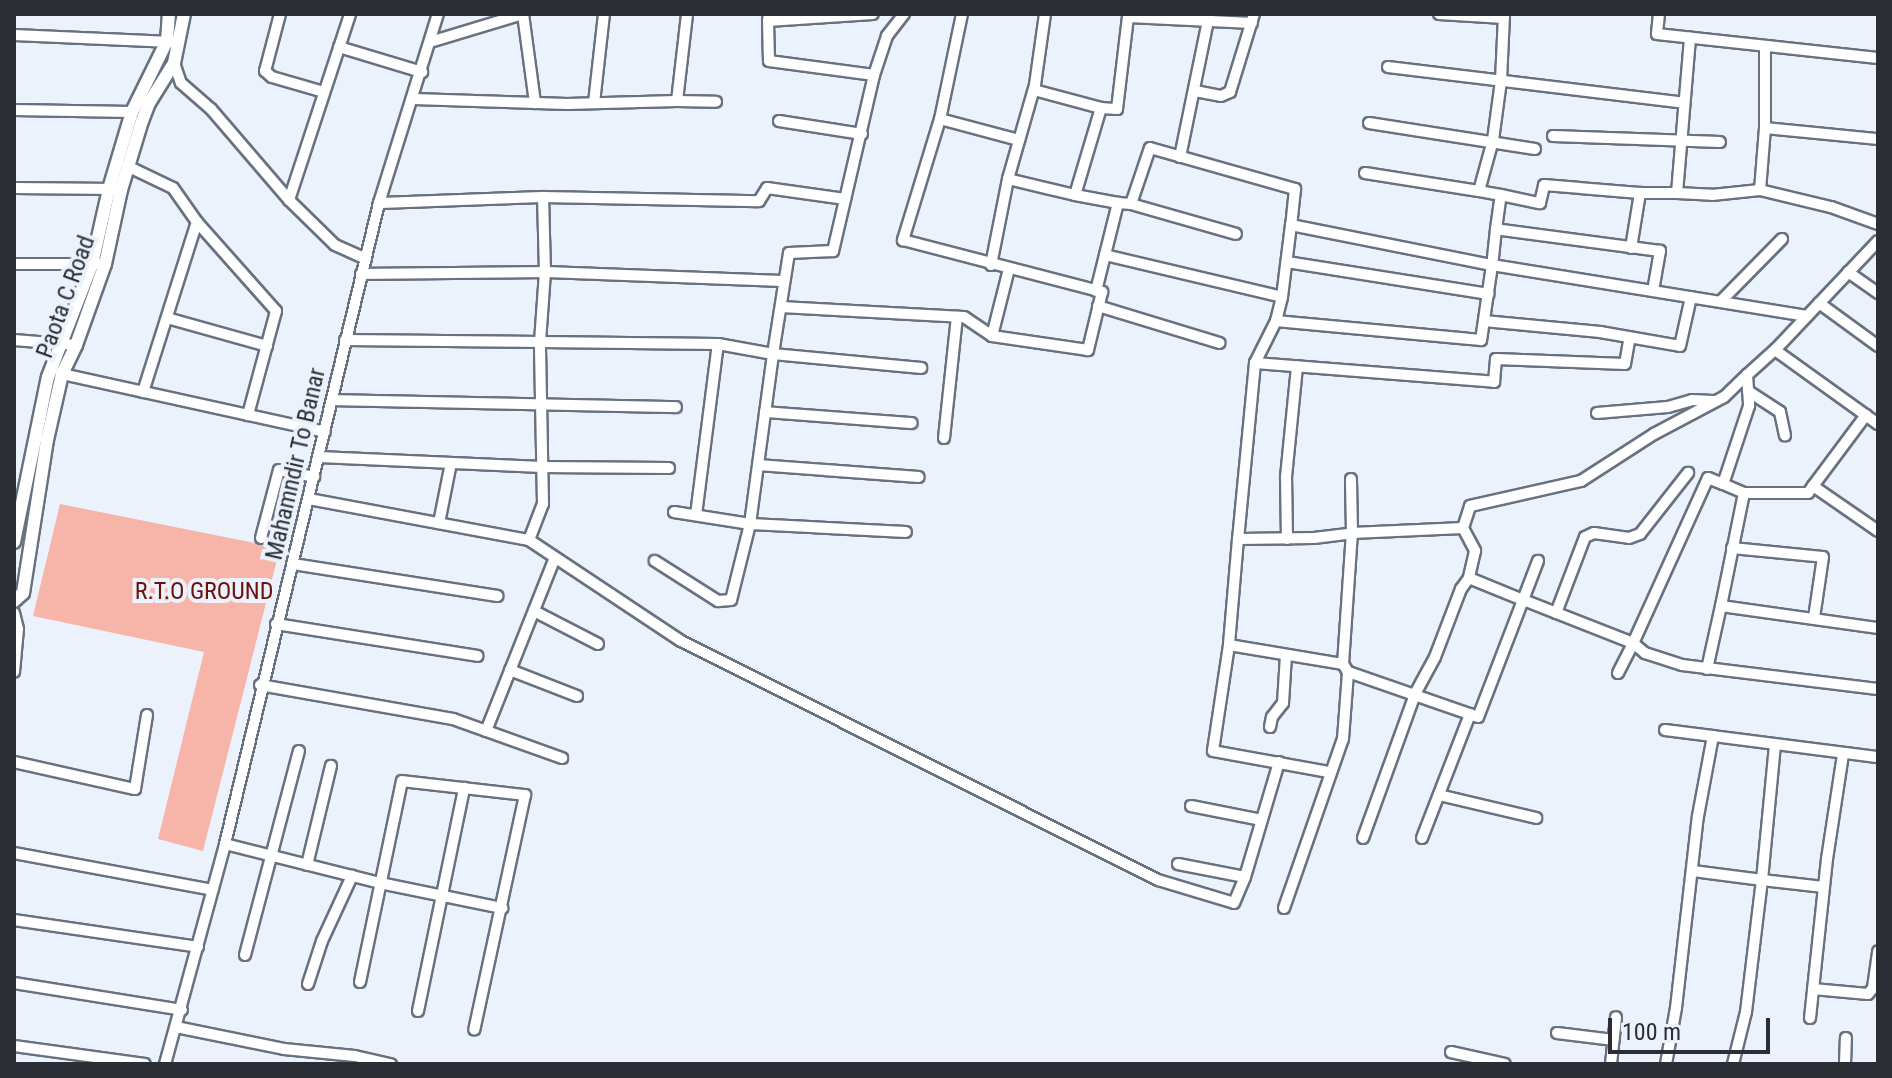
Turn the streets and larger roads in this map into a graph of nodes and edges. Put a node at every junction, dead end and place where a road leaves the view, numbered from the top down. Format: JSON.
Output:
{"nodes":[{"id":1,"x":169,"y":14,"type":"edge"},
{"id":2,"x":184,"y":14,"type":"edge"},
{"id":3,"x":280,"y":14,"type":"edge"},
{"id":4,"x":350,"y":14,"type":"edge"},
{"id":5,"x":438,"y":14,"type":"edge"},
{"id":6,"x":523,"y":14,"type":"edge"},
{"id":7,"x":604,"y":14,"type":"edge"},
{"id":8,"x":687,"y":14,"type":"edge"},
{"id":9,"x":873,"y":14,"type":"edge"},
{"id":10,"x":904,"y":14,"type":"edge"},
{"id":11,"x":962,"y":14,"type":"edge"},
{"id":12,"x":1045,"y":14,"type":"edge"},
{"id":13,"x":1439,"y":14,"type":"edge"},
{"id":14,"x":1659,"y":14,"type":"edge"},
{"id":15,"x":1127,"y":16,"type":"edge"},
{"id":16,"x":1504,"y":16,"type":"edge"},
{"id":17,"x":1208,"y":17,"type":"edge"},
{"id":18,"x":768,"y":18,"type":"edge"},
{"id":19,"x":1253,"y":18,"type":"edge"},
{"id":20,"x":14,"y":35,"type":"edge"},
{"id":21,"x":1690,"y":38,"type":"junction"},
{"id":22,"x":174,"y":42,"type":"junction"},
{"id":23,"x":430,"y":42,"type":"junction"},
{"id":24,"x":1765,"y":46,"type":"junction"},
{"id":25,"x":339,"y":47,"type":"junction"},
{"id":26,"x":1878,"y":58,"type":"edge"},
{"id":27,"x":174,"y":63,"type":"junction"},
{"id":28,"x":1388,"y":67,"type":"dead end"},
{"id":29,"x":422,"y":72,"type":"junction"},
{"id":30,"x":874,"y":75,"type":"junction"},
{"id":31,"x":1501,"y":81,"type":"junction"},
{"id":32,"x":1034,"y":90,"type":"junction"},
{"id":33,"x":1195,"y":91,"type":"junction"},
{"id":34,"x":324,"y":92,"type":"junction"},
{"id":35,"x":414,"y":99,"type":"junction"},
{"id":36,"x":677,"y":101,"type":"junction"},
{"id":37,"x":716,"y":102,"type":"dead end"},
{"id":38,"x":535,"y":103,"type":"junction"},
{"id":39,"x":594,"y":103,"type":"junction"},
{"id":40,"x":1684,"y":103,"type":"junction"},
{"id":41,"x":1101,"y":108,"type":"junction"},
{"id":42,"x":14,"y":110,"type":"edge"},
{"id":43,"x":132,"y":112,"type":"junction"},
{"id":44,"x":940,"y":119,"type":"junction"},
{"id":45,"x":779,"y":121,"type":"dead end"},
{"id":46,"x":1369,"y":123,"type":"dead end"},
{"id":47,"x":1765,"y":128,"type":"junction"},
{"id":48,"x":862,"y":134,"type":"junction"},
{"id":49,"x":1553,"y":136,"type":"dead end"},
{"id":50,"x":1878,"y":139,"type":"edge"},
{"id":51,"x":1019,"y":140,"type":"junction"},
{"id":52,"x":1493,"y":140,"type":"junction"},
{"id":53,"x":1679,"y":141,"type":"junction"},
{"id":54,"x":1720,"y":142,"type":"dead end"},
{"id":55,"x":1535,"y":149,"type":"dead end"},
{"id":56,"x":1180,"y":157,"type":"junction"},
{"id":57,"x":127,"y":166,"type":"junction"},
{"id":58,"x":1365,"y":173,"type":"dead end"},
{"id":59,"x":1008,"y":179,"type":"junction"},
{"id":60,"x":14,"y":188,"type":"edge"},
{"id":61,"x":115,"y":189,"type":"junction"},
{"id":62,"x":1760,"y":190,"type":"junction"},
{"id":63,"x":1479,"y":191,"type":"junction"},
{"id":64,"x":1640,"y":193,"type":"junction"},
{"id":65,"x":1677,"y":193,"type":"junction"},
{"id":66,"x":1075,"y":195,"type":"junction"},
{"id":67,"x":1501,"y":195,"type":"junction"},
{"id":68,"x":543,"y":197,"type":"junction"},
{"id":69,"x":845,"y":199,"type":"junction"},
{"id":70,"x":289,"y":200,"type":"junction"},
{"id":71,"x":379,"y":203,"type":"junction"},
{"id":72,"x":1118,"y":203,"type":"junction"},
{"id":73,"x":1131,"y":204,"type":"junction"},
{"id":74,"x":197,"y":222,"type":"junction"},
{"id":75,"x":1878,"y":224,"type":"edge"},
{"id":76,"x":1291,"y":225,"type":"junction"},
{"id":77,"x":1496,"y":229,"type":"junction"},
{"id":78,"x":1236,"y":234,"type":"dead end"},
{"id":79,"x":1782,"y":239,"type":"dead end"},
{"id":80,"x":1878,"y":241,"type":"edge"},
{"id":81,"x":1631,"y":248,"type":"junction"},
{"id":82,"x":1105,"y":255,"type":"junction"},
{"id":83,"x":366,"y":259,"type":"junction"},
{"id":84,"x":1287,"y":262,"type":"junction"},
{"id":85,"x":14,"y":264,"type":"edge"},
{"id":86,"x":99,"y":264,"type":"junction"},
{"id":87,"x":991,"y":265,"type":"junction"},
{"id":88,"x":1492,"y":265,"type":"junction"},
{"id":89,"x":1009,"y":269,"type":"junction"},
{"id":90,"x":545,"y":272,"type":"junction"},
{"id":91,"x":1848,"y":272,"type":"junction"},
{"id":92,"x":361,"y":274,"type":"junction"},
{"id":93,"x":784,"y":281,"type":"junction"},
{"id":94,"x":1096,"y":291,"type":"junction"},
{"id":95,"x":1653,"y":291,"type":"junction"},
{"id":96,"x":1878,"y":293,"type":"edge"},
{"id":97,"x":1488,"y":294,"type":"junction"},
{"id":98,"x":1282,"y":297,"type":"junction"},
{"id":99,"x":1691,"y":297,"type":"junction"},
{"id":100,"x":1721,"y":301,"type":"junction"},
{"id":101,"x":1819,"y":303,"type":"junction"},
{"id":102,"x":1098,"y":306,"type":"junction"},
{"id":103,"x":781,"y":307,"type":"junction"},
{"id":104,"x":1807,"y":316,"type":"junction"},
{"id":105,"x":957,"y":317,"type":"junction"},
{"id":106,"x":167,"y":318,"type":"junction"},
{"id":107,"x":1276,"y":321,"type":"junction"},
{"id":108,"x":1484,"y":321,"type":"junction"},
{"id":109,"x":992,"y":336,"type":"junction"},
{"id":110,"x":1630,"y":337,"type":"junction"},
{"id":111,"x":14,"y":340,"type":"edge"},
{"id":112,"x":345,"y":340,"type":"junction"},
{"id":113,"x":540,"y":342,"type":"junction"},
{"id":114,"x":1220,"y":343,"type":"dead end"},
{"id":115,"x":70,"y":344,"type":"junction"},
{"id":116,"x":718,"y":344,"type":"junction"},
{"id":117,"x":267,"y":346,"type":"junction"},
{"id":118,"x":1878,"y":346,"type":"edge"},
{"id":119,"x":1775,"y":350,"type":"junction"},
{"id":120,"x":773,"y":354,"type":"junction"},
{"id":121,"x":1255,"y":363,"type":"junction"},
{"id":122,"x":1297,"y":367,"type":"junction"},
{"id":123,"x":921,"y":368,"type":"dead end"},
{"id":124,"x":62,"y":374,"type":"junction"},
{"id":125,"x":1747,"y":375,"type":"junction"},
{"id":126,"x":1748,"y":391,"type":"junction"},
{"id":127,"x":143,"y":392,"type":"junction"},
{"id":128,"x":333,"y":400,"type":"junction"},
{"id":129,"x":1715,"y":402,"type":"junction"},
{"id":130,"x":541,"y":405,"type":"junction"},
{"id":131,"x":676,"y":407,"type":"dead end"},
{"id":132,"x":765,"y":412,"type":"junction"},
{"id":133,"x":1597,"y":413,"type":"dead end"},
{"id":134,"x":248,"y":415,"type":"junction"},
{"id":135,"x":1866,"y":415,"type":"junction"},
{"id":136,"x":912,"y":423,"type":"dead end"},
{"id":137,"x":1878,"y":424,"type":"edge"},
{"id":138,"x":325,"y":432,"type":"junction"},
{"id":139,"x":1785,"y":435,"type":"dead end"},
{"id":140,"x":944,"y":438,"type":"dead end"},
{"id":141,"x":319,"y":457,"type":"junction"},
{"id":142,"x":451,"y":463,"type":"junction"},
{"id":143,"x":758,"y":465,"type":"junction"},
{"id":144,"x":542,"y":467,"type":"junction"},
{"id":145,"x":669,"y":468,"type":"dead end"},
{"id":146,"x":1688,"y":473,"type":"dead end"},
{"id":147,"x":314,"y":477,"type":"junction"},
{"id":148,"x":919,"y":477,"type":"dead end"},
{"id":149,"x":1351,"y":479,"type":"dead end"},
{"id":150,"x":1723,"y":484,"type":"junction"},
{"id":151,"x":1813,"y":486,"type":"junction"},
{"id":152,"x":1744,"y":493,"type":"junction"},
{"id":153,"x":309,"y":499,"type":"junction"},
{"id":154,"x":674,"y":512,"type":"dead end"},
{"id":155,"x":696,"y":515,"type":"junction"},
{"id":156,"x":439,"y":523,"type":"junction"},
{"id":157,"x":750,"y":524,"type":"junction"},
{"id":158,"x":1463,"y":528,"type":"junction"},
{"id":159,"x":1878,"y":531,"type":"edge"},
{"id":160,"x":906,"y":532,"type":"dead end"},
{"id":161,"x":1352,"y":533,"type":"junction"},
{"id":162,"x":261,"y":538,"type":"dead end"},
{"id":163,"x":1238,"y":539,"type":"junction"},
{"id":164,"x":1287,"y":539,"type":"junction"},
{"id":165,"x":529,"y":540,"type":"junction"},
{"id":166,"x":14,"y":542,"type":"edge"},
{"id":167,"x":1732,"y":548,"type":"junction"},
{"id":168,"x":555,"y":558,"type":"junction"},
{"id":169,"x":655,"y":561,"type":"dead end"},
{"id":170,"x":1538,"y":561,"type":"dead end"},
{"id":171,"x":293,"y":564,"type":"junction"},
{"id":172,"x":1469,"y":578,"type":"junction"},
{"id":173,"x":498,"y":596,"type":"dead end"},
{"id":174,"x":1523,"y":600,"type":"junction"},
{"id":175,"x":14,"y":601,"type":"edge"},
{"id":176,"x":1721,"y":606,"type":"junction"},
{"id":177,"x":534,"y":611,"type":"junction"},
{"id":178,"x":14,"y":613,"type":"edge"},
{"id":179,"x":1556,"y":613,"type":"junction"},
{"id":180,"x":1814,"y":618,"type":"junction"},
{"id":181,"x":276,"y":624,"type":"junction"},
{"id":182,"x":1878,"y":628,"type":"edge"},
{"id":183,"x":1633,"y":643,"type":"junction"},
{"id":184,"x":598,"y":644,"type":"dead end"},
{"id":185,"x":1229,"y":645,"type":"junction"},
{"id":186,"x":1286,"y":655,"type":"junction"},
{"id":187,"x":477,"y":656,"type":"dead end"},
{"id":188,"x":1346,"y":668,"type":"junction"},
{"id":189,"x":1707,"y":669,"type":"junction"},
{"id":190,"x":510,"y":670,"type":"junction"},
{"id":191,"x":14,"y":672,"type":"edge"},
{"id":192,"x":1618,"y":673,"type":"dead end"},
{"id":193,"x":260,"y":685,"type":"junction"},
{"id":194,"x":1878,"y":689,"type":"edge"},
{"id":195,"x":1415,"y":694,"type":"junction"},
{"id":196,"x":577,"y":696,"type":"dead end"},
{"id":197,"x":1470,"y":714,"type":"junction"},
{"id":198,"x":147,"y":715,"type":"dead end"},
{"id":199,"x":1270,"y":727,"type":"dead end"},
{"id":200,"x":1665,"y":730,"type":"dead end"},
{"id":201,"x":486,"y":731,"type":"junction"},
{"id":202,"x":1713,"y":736,"type":"junction"},
{"id":203,"x":1775,"y":745,"type":"junction"},
{"id":204,"x":299,"y":751,"type":"dead end"},
{"id":205,"x":1843,"y":754,"type":"junction"},
{"id":206,"x":1878,"y":757,"type":"edge"},
{"id":207,"x":562,"y":758,"type":"dead end"},
{"id":208,"x":14,"y":762,"type":"edge"},
{"id":209,"x":1279,"y":762,"type":"junction"},
{"id":210,"x":331,"y":766,"type":"dead end"},
{"id":211,"x":1329,"y":772,"type":"junction"},
{"id":212,"x":464,"y":788,"type":"junction"},
{"id":213,"x":1439,"y":795,"type":"junction"},
{"id":214,"x":1191,"y":806,"type":"dead end"},
{"id":215,"x":1536,"y":818,"type":"dead end"},
{"id":216,"x":1262,"y":820,"type":"junction"},
{"id":217,"x":1363,"y":838,"type":"dead end"},
{"id":218,"x":1422,"y":838,"type":"dead end"},
{"id":219,"x":225,"y":844,"type":"junction"},
{"id":220,"x":14,"y":853,"type":"edge"},
{"id":221,"x":270,"y":855,"type":"junction"},
{"id":222,"x":1178,"y":864,"type":"dead end"},
{"id":223,"x":307,"y":865,"type":"junction"},
{"id":224,"x":1693,"y":871,"type":"junction"},
{"id":225,"x":352,"y":876,"type":"junction"},
{"id":226,"x":1245,"y":877,"type":"junction"},
{"id":227,"x":1762,"y":880,"type":"junction"},
{"id":228,"x":380,"y":883,"type":"junction"},
{"id":229,"x":1824,"y":887,"type":"junction"},
{"id":230,"x":213,"y":890,"type":"junction"},
{"id":231,"x":440,"y":895,"type":"junction"},
{"id":232,"x":502,"y":908,"type":"junction"},
{"id":233,"x":1284,"y":908,"type":"dead end"},
{"id":234,"x":14,"y":920,"type":"edge"},
{"id":235,"x":198,"y":947,"type":"junction"},
{"id":236,"x":1878,"y":951,"type":"edge"},
{"id":237,"x":245,"y":955,"type":"dead end"},
{"id":238,"x":360,"y":982,"type":"dead end"},
{"id":239,"x":14,"y":983,"type":"edge"},
{"id":240,"x":308,"y":984,"type":"dead end"},
{"id":241,"x":1813,"y":989,"type":"junction"},
{"id":242,"x":182,"y":1010,"type":"junction"},
{"id":243,"x":418,"y":1011,"type":"dead end"},
{"id":244,"x":1616,"y":1017,"type":"dead end"},
{"id":245,"x":1810,"y":1018,"type":"dead end"},
{"id":246,"x":176,"y":1027,"type":"junction"},
{"id":247,"x":474,"y":1030,"type":"dead end"},
{"id":248,"x":1557,"y":1033,"type":"dead end"},
{"id":249,"x":1846,"y":1038,"type":"dead end"},
{"id":250,"x":1614,"y":1040,"type":"junction"},
{"id":251,"x":14,"y":1046,"type":"edge"},
{"id":252,"x":1451,"y":1052,"type":"dead end"},
{"id":253,"x":354,"y":1060,"type":"edge"},
{"id":254,"x":145,"y":1064,"type":"edge"},
{"id":255,"x":165,"y":1064,"type":"edge"},
{"id":256,"x":391,"y":1064,"type":"edge"},
{"id":257,"x":1505,"y":1064,"type":"edge"},
{"id":258,"x":1611,"y":1064,"type":"edge"},
{"id":259,"x":1666,"y":1064,"type":"edge"},
{"id":260,"x":1733,"y":1064,"type":"edge"},
{"id":261,"x":1845,"y":1064,"type":"edge"}],
"edges":[{"from":1,"to":22,"type":"street"},
{"from":2,"to":22,"type":"street","name":"Paota C Road"},
{"from":3,"to":34,"type":"street"},
{"from":4,"to":25,"type":"street"},
{"from":5,"to":23,"type":"street","name":"Mahamndir To Banar"},
{"from":6,"to":23,"type":"street"},
{"from":6,"to":38,"type":"street"},
{"from":7,"to":39,"type":"street"},
{"from":8,"to":36,"type":"street"},
{"from":9,"to":18,"type":"street"},
{"from":10,"to":30,"type":"street"},
{"from":11,"to":44,"type":"street"},
{"from":12,"to":32,"type":"street"},
{"from":13,"to":16,"type":"street"},
{"from":14,"to":21,"type":"street"},
{"from":15,"to":17,"type":"street"},
{"from":15,"to":41,"type":"street"},
{"from":16,"to":31,"type":"street"},
{"from":17,"to":19,"type":"street"},
{"from":17,"to":33,"type":"street"},
{"from":18,"to":30,"type":"street"},
{"from":19,"to":33,"type":"street"},
{"from":20,"to":22,"type":"street"},
{"from":21,"to":24,"type":"street"},
{"from":21,"to":40,"type":"street"},
{"from":22,"to":27,"type":"street","name":"Paota C Road"},
{"from":22,"to":43,"type":"street"},
{"from":23,"to":29,"type":"street","name":"Mahamndir To Banar"},
{"from":24,"to":26,"type":"street"},
{"from":24,"to":47,"type":"street"},
{"from":25,"to":29,"type":"street"},
{"from":25,"to":34,"type":"street"},
{"from":27,"to":57,"type":"street","name":"Paota C Road"},
{"from":27,"to":70,"type":"street"},
{"from":28,"to":31,"type":"street"},
{"from":29,"to":35,"type":"street","name":"Mahamndir To Banar"},
{"from":30,"to":48,"type":"street"},
{"from":31,"to":40,"type":"street"},
{"from":31,"to":52,"type":"street"},
{"from":32,"to":41,"type":"street"},
{"from":32,"to":51,"type":"street"},
{"from":33,"to":56,"type":"street"},
{"from":34,"to":70,"type":"street"},
{"from":35,"to":38,"type":"street"},
{"from":35,"to":71,"type":"street","name":"Mahamndir To Banar"},
{"from":36,"to":37,"type":"street"},
{"from":36,"to":39,"type":"street"},
{"from":38,"to":39,"type":"street"},
{"from":40,"to":53,"type":"street"},
{"from":41,"to":66,"type":"street"},
{"from":42,"to":43,"type":"street"},
{"from":43,"to":61,"type":"street"},
{"from":44,"to":51,"type":"street"},
{"from":44,"to":87,"type":"street"},
{"from":45,"to":48,"type":"street"},
{"from":46,"to":52,"type":"street"},
{"from":47,"to":50,"type":"street"},
{"from":47,"to":62,"type":"street"},
{"from":48,"to":69,"type":"street"},
{"from":49,"to":53,"type":"street"},
{"from":51,"to":59,"type":"street"},
{"from":52,"to":55,"type":"street"},
{"from":52,"to":63,"type":"street"},
{"from":53,"to":54,"type":"street"},
{"from":53,"to":65,"type":"street"},
{"from":56,"to":73,"type":"street"},
{"from":56,"to":76,"type":"street"},
{"from":57,"to":61,"type":"street","name":"Paota C Road"},
{"from":57,"to":74,"type":"street"},
{"from":58,"to":63,"type":"street"},
{"from":59,"to":66,"type":"street"},
{"from":59,"to":87,"type":"street"},
{"from":60,"to":61,"type":"street"},
{"from":61,"to":86,"type":"street","name":"Paota C Road"},
{"from":62,"to":65,"type":"street"},
{"from":62,"to":75,"type":"street"},
{"from":63,"to":67,"type":"street"},
{"from":64,"to":65,"type":"street"},
{"from":64,"to":67,"type":"street"},
{"from":64,"to":81,"type":"street"},
{"from":66,"to":72,"type":"street"},
{"from":67,"to":77,"type":"street"},
{"from":68,"to":69,"type":"street"},
{"from":68,"to":71,"type":"street"},
{"from":68,"to":90,"type":"street"},
{"from":69,"to":93,"type":"street"},
{"from":70,"to":83,"type":"street"},
{"from":71,"to":83,"type":"street","name":"Mahamndir To Banar"},
{"from":72,"to":73,"type":"street"},
{"from":72,"to":82,"type":"street"},
{"from":73,"to":78,"type":"street"},
{"from":74,"to":106,"type":"street"},
{"from":74,"to":117,"type":"street"},
{"from":76,"to":84,"type":"street"},
{"from":76,"to":88,"type":"street"},
{"from":77,"to":81,"type":"street"},
{"from":77,"to":88,"type":"street"},
{"from":79,"to":100,"type":"street"},
{"from":80,"to":91,"type":"street"},
{"from":81,"to":95,"type":"street"},
{"from":82,"to":94,"type":"street"},
{"from":82,"to":98,"type":"street"},
{"from":83,"to":92,"type":"street","name":"Mahamndir To Banar"},
{"from":84,"to":97,"type":"street"},
{"from":84,"to":98,"type":"street"},
{"from":85,"to":86,"type":"street"},
{"from":86,"to":115,"type":"street","name":"Paota C Road"},
{"from":87,"to":89,"type":"street"},
{"from":88,"to":95,"type":"street"},
{"from":88,"to":97,"type":"street"},
{"from":89,"to":94,"type":"street"},
{"from":89,"to":109,"type":"street"},
{"from":90,"to":92,"type":"street"},
{"from":90,"to":93,"type":"street"},
{"from":90,"to":113,"type":"street"},
{"from":91,"to":96,"type":"street"},
{"from":91,"to":101,"type":"street"},
{"from":92,"to":112,"type":"street","name":"Mahamndir To Banar"},
{"from":93,"to":103,"type":"street"},
{"from":94,"to":102,"type":"street"},
{"from":95,"to":99,"type":"street"},
{"from":97,"to":108,"type":"street"},
{"from":98,"to":107,"type":"street"},
{"from":99,"to":100,"type":"street"},
{"from":99,"to":110,"type":"street"},
{"from":100,"to":104,"type":"street"},
{"from":101,"to":104,"type":"street"},
{"from":101,"to":118,"type":"street"},
{"from":102,"to":109,"type":"street"},
{"from":102,"to":114,"type":"street"},
{"from":103,"to":105,"type":"street"},
{"from":103,"to":120,"type":"street"},
{"from":104,"to":119,"type":"street"},
{"from":105,"to":109,"type":"street"},
{"from":105,"to":140,"type":"street"},
{"from":106,"to":117,"type":"street"},
{"from":106,"to":127,"type":"street"},
{"from":107,"to":108,"type":"street"},
{"from":107,"to":121,"type":"street"},
{"from":108,"to":110,"type":"street"},
{"from":110,"to":122,"type":"street"},
{"from":111,"to":115,"type":"street"},
{"from":112,"to":113,"type":"street"},
{"from":112,"to":128,"type":"street","name":"Mahamndir To Banar"},
{"from":113,"to":116,"type":"street"},
{"from":113,"to":130,"type":"street"},
{"from":115,"to":124,"type":"street","name":"Paota C Road"},
{"from":115,"to":166,"type":"street"},
{"from":116,"to":120,"type":"street"},
{"from":116,"to":155,"type":"street"},
{"from":117,"to":134,"type":"street"},
{"from":119,"to":125,"type":"street"},
{"from":119,"to":135,"type":"street"},
{"from":120,"to":123,"type":"street"},
{"from":120,"to":132,"type":"street"},
{"from":121,"to":122,"type":"street"},
{"from":121,"to":163,"type":"street"},
{"from":122,"to":164,"type":"street"},
{"from":124,"to":127,"type":"street"},
{"from":124,"to":175,"type":"street","name":"Paota C Road"},
{"from":125,"to":126,"type":"street"},
{"from":125,"to":129,"type":"street"},
{"from":126,"to":139,"type":"street"},
{"from":126,"to":150,"type":"street"},
{"from":127,"to":134,"type":"street"},
{"from":128,"to":130,"type":"street"},
{"from":128,"to":138,"type":"street","name":"Mahamndir To Banar"},
{"from":129,"to":133,"type":"street"},
{"from":129,"to":158,"type":"street"},
{"from":130,"to":131,"type":"street"},
{"from":130,"to":144,"type":"street"},
{"from":132,"to":136,"type":"street"},
{"from":132,"to":143,"type":"street"},
{"from":134,"to":138,"type":"street"},
{"from":135,"to":137,"type":"street"},
{"from":135,"to":151,"type":"street"},
{"from":138,"to":141,"type":"street","name":"Mahamndir To Banar"},
{"from":141,"to":142,"type":"street"},
{"from":141,"to":147,"type":"street","name":"Mahamndir To Banar"},
{"from":142,"to":144,"type":"street"},
{"from":142,"to":156,"type":"street"},
{"from":143,"to":148,"type":"street"},
{"from":143,"to":157,"type":"street"},
{"from":144,"to":145,"type":"street"},
{"from":144,"to":165,"type":"street"},
{"from":146,"to":179,"type":"street"},
{"from":147,"to":153,"type":"street","name":"Mahamndir To Banar"},
{"from":147,"to":162,"type":"street"},
{"from":149,"to":161,"type":"street"},
{"from":150,"to":152,"type":"street"},
{"from":150,"to":183,"type":"street"},
{"from":151,"to":152,"type":"street"},
{"from":151,"to":159,"type":"street"},
{"from":152,"to":167,"type":"street"},
{"from":153,"to":156,"type":"street"},
{"from":153,"to":171,"type":"street","name":"Mahamndir To Banar"},
{"from":154,"to":155,"type":"street"},
{"from":155,"to":157,"type":"street"},
{"from":156,"to":165,"type":"street"},
{"from":157,"to":160,"type":"street"},
{"from":157,"to":169,"type":"street"},
{"from":158,"to":161,"type":"street"},
{"from":158,"to":172,"type":"street"},
{"from":161,"to":164,"type":"street"},
{"from":161,"to":188,"type":"street"},
{"from":163,"to":164,"type":"street"},
{"from":163,"to":185,"type":"street"},
{"from":165,"to":168,"type":"street"},
{"from":167,"to":176,"type":"street"},
{"from":167,"to":180,"type":"street"},
{"from":168,"to":177,"type":"street"},
{"from":168,"to":226,"type":"street"},
{"from":170,"to":174,"type":"street"},
{"from":171,"to":173,"type":"street"},
{"from":171,"to":181,"type":"street","name":"Mahamndir To Banar"},
{"from":172,"to":174,"type":"street"},
{"from":172,"to":195,"type":"street"},
{"from":174,"to":179,"type":"street"},
{"from":174,"to":197,"type":"street"},
{"from":176,"to":180,"type":"street"},
{"from":176,"to":189,"type":"street"},
{"from":177,"to":184,"type":"street"},
{"from":177,"to":190,"type":"street"},
{"from":178,"to":191,"type":"street"},
{"from":179,"to":183,"type":"street"},
{"from":180,"to":182,"type":"street"},
{"from":181,"to":187,"type":"street"},
{"from":181,"to":193,"type":"street","name":"Mahamndir To Banar"},
{"from":183,"to":189,"type":"street"},
{"from":183,"to":192,"type":"street"},
{"from":185,"to":186,"type":"street"},
{"from":185,"to":209,"type":"street"},
{"from":186,"to":188,"type":"street"},
{"from":186,"to":199,"type":"street"},
{"from":188,"to":195,"type":"street"},
{"from":188,"to":211,"type":"street"},
{"from":189,"to":194,"type":"street"},
{"from":190,"to":196,"type":"street"},
{"from":190,"to":201,"type":"street"},
{"from":193,"to":201,"type":"street"},
{"from":193,"to":219,"type":"street","name":"Mahamndir To Banar"},
{"from":195,"to":197,"type":"street"},
{"from":195,"to":217,"type":"street"},
{"from":197,"to":213,"type":"street"},
{"from":198,"to":208,"type":"street"},
{"from":200,"to":202,"type":"street"},
{"from":201,"to":207,"type":"street"},
{"from":202,"to":203,"type":"street"},
{"from":202,"to":224,"type":"street"},
{"from":203,"to":205,"type":"street"},
{"from":203,"to":227,"type":"street"},
{"from":204,"to":221,"type":"street"},
{"from":205,"to":206,"type":"street"},
{"from":205,"to":229,"type":"street"},
{"from":209,"to":211,"type":"street"},
{"from":209,"to":216,"type":"street"},
{"from":210,"to":223,"type":"street"},
{"from":211,"to":233,"type":"street"},
{"from":212,"to":228,"type":"street"},
{"from":212,"to":231,"type":"street"},
{"from":212,"to":232,"type":"street"},
{"from":213,"to":215,"type":"street"},
{"from":213,"to":218,"type":"street"},
{"from":214,"to":216,"type":"street"},
{"from":216,"to":226,"type":"street"},
{"from":219,"to":221,"type":"street"},
{"from":219,"to":230,"type":"street","name":"Mahamndir To Banar"},
{"from":220,"to":230,"type":"street"},
{"from":221,"to":223,"type":"street"},
{"from":221,"to":237,"type":"street"},
{"from":222,"to":226,"type":"street"},
{"from":223,"to":225,"type":"street"},
{"from":224,"to":227,"type":"street"},
{"from":224,"to":259,"type":"street"},
{"from":225,"to":228,"type":"street"},
{"from":225,"to":240,"type":"street"},
{"from":227,"to":229,"type":"street"},
{"from":227,"to":260,"type":"street"},
{"from":228,"to":231,"type":"street"},
{"from":228,"to":238,"type":"street"},
{"from":229,"to":241,"type":"street"},
{"from":230,"to":235,"type":"street","name":"Mahamndir To Banar"},
{"from":231,"to":232,"type":"street"},
{"from":231,"to":243,"type":"street"},
{"from":232,"to":247,"type":"street"},
{"from":234,"to":235,"type":"street"},
{"from":235,"to":242,"type":"street","name":"Mahamndir To Banar"},
{"from":236,"to":241,"type":"street"},
{"from":239,"to":242,"type":"street"},
{"from":241,"to":245,"type":"street"},
{"from":242,"to":246,"type":"street","name":"Mahamndir To Banar"},
{"from":244,"to":250,"type":"street"},
{"from":246,"to":253,"type":"street"},
{"from":246,"to":255,"type":"street","name":"Mahamndir To Banar"},
{"from":248,"to":250,"type":"street"},
{"from":249,"to":261,"type":"street"},
{"from":250,"to":258,"type":"street"},
{"from":251,"to":254,"type":"street"},
{"from":252,"to":257,"type":"street"},
{"from":253,"to":256,"type":"street"}]}
